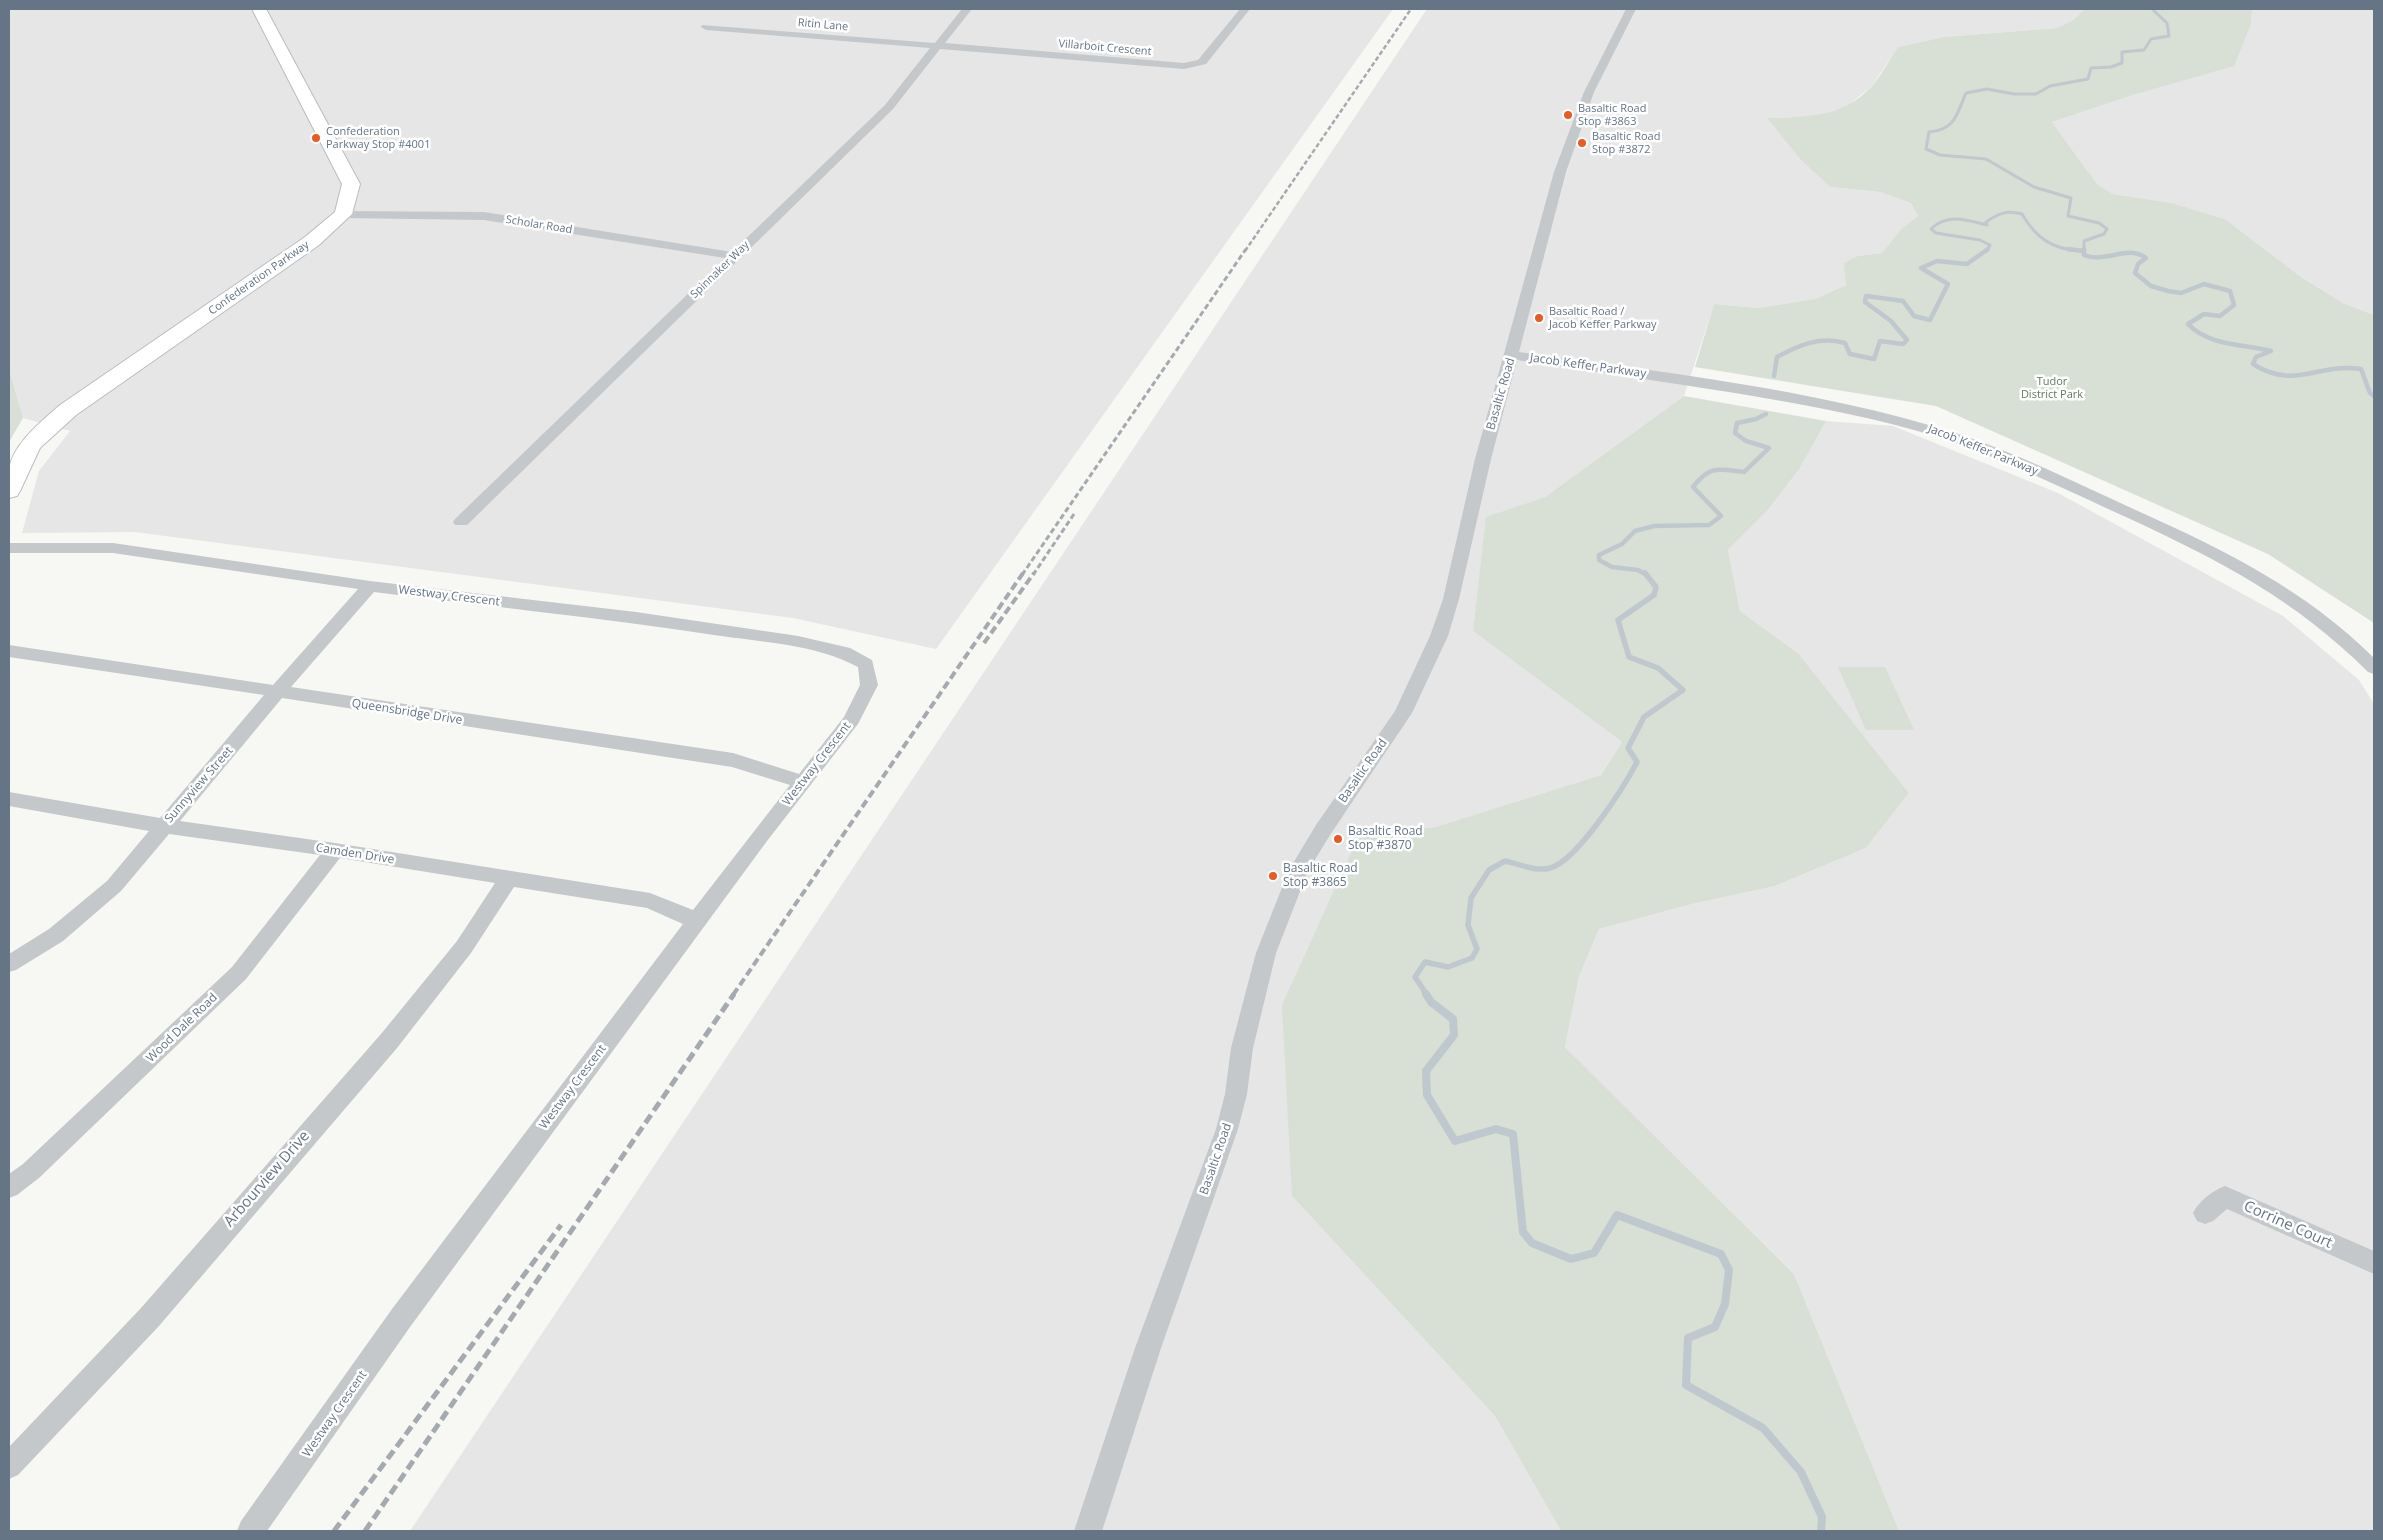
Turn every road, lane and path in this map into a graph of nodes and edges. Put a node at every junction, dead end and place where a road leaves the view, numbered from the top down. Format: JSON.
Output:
{"nodes":[{"id":1,"x":259,"y":9,"type":"edge"},
{"id":2,"x":967,"y":9,"type":"edge"},
{"id":3,"x":1245,"y":9,"type":"edge"},
{"id":4,"x":1631,"y":9,"type":"edge"},
{"id":5,"x":706,"y":27,"type":"dead end"},
{"id":6,"x":938,"y":47,"type":"junction"},
{"id":7,"x":343,"y":214,"type":"junction"},
{"id":8,"x":734,"y":256,"type":"junction"},
{"id":9,"x":1512,"y":355,"type":"junction"},
{"id":10,"x":9,"y":491,"type":"edge"},
{"id":11,"x":461,"y":522,"type":"dead end"},
{"id":12,"x":9,"y":548,"type":"edge"},
{"id":13,"x":370,"y":586,"type":"junction"},
{"id":14,"x":9,"y":651,"type":"edge"},
{"id":15,"x":2374,"y":668,"type":"edge"},
{"id":16,"x":277,"y":692,"type":"junction"},
{"id":17,"x":803,"y":782,"type":"junction"},
{"id":18,"x":9,"y":799,"type":"edge"},
{"id":19,"x":163,"y":826,"type":"junction"},
{"id":20,"x":335,"y":850,"type":"junction"},
{"id":21,"x":509,"y":878,"type":"junction"},
{"id":22,"x":698,"y":921,"type":"junction"},
{"id":23,"x":9,"y":964,"type":"edge"},
{"id":24,"x":9,"y":1187,"type":"edge"},
{"id":25,"x":2205,"y":1214,"type":"dead end"},
{"id":26,"x":2374,"y":1263,"type":"edge"},
{"id":27,"x":9,"y":1466,"type":"edge"},
{"id":28,"x":251,"y":1531,"type":"edge"},
{"id":29,"x":1088,"y":1531,"type":"edge"}],
"edges":[{"from":1,"to":7,"type":"street"},
{"from":2,"to":6,"type":"street","name":"Spinnaker Way"},
{"from":3,"to":6,"type":"street","name":"Villarboit Crescent"},
{"from":4,"to":9,"type":"street","name":"Basaltic Road"},
{"from":5,"to":6,"type":"street","name":"Ritin Lane"},
{"from":6,"to":8,"type":"street","name":"Spinnaker Way"},
{"from":7,"to":8,"type":"street","name":"Scholar Road"},
{"from":7,"to":10,"type":"street","name":"Confederation Parkway"},
{"from":8,"to":11,"type":"street","name":"Spinnaker Way"},
{"from":9,"to":15,"type":"street","name":"Jacob Keffer Parkway"},
{"from":9,"to":29,"type":"street","name":"Basaltic Road"},
{"from":12,"to":13,"type":"street","name":"Westway Crescent"},
{"from":13,"to":16,"type":"street","name":"Sunnyview Street"},
{"from":13,"to":17,"type":"street","name":"Westway Crescent"},
{"from":14,"to":16,"type":"street","name":"Queensbridge Drive"},
{"from":16,"to":17,"type":"street","name":"Queensbridge Drive"},
{"from":16,"to":19,"type":"street","name":"Sunnyview Street"},
{"from":17,"to":22,"type":"street","name":"Westway Crescent"},
{"from":18,"to":19,"type":"street","name":"Camden Drive"},
{"from":19,"to":20,"type":"street","name":"Camden Drive"},
{"from":19,"to":23,"type":"street","name":"Sunnyview Street"},
{"from":20,"to":21,"type":"street","name":"Camden Drive"},
{"from":20,"to":24,"type":"street","name":"Wood Dale Road"},
{"from":21,"to":22,"type":"street","name":"Camden Drive"},
{"from":21,"to":27,"type":"street","name":"Arbourview Drive"},
{"from":22,"to":28,"type":"street","name":"Westway Crescent"},
{"from":25,"to":26,"type":"street","name":"Corrine Court"}]}
